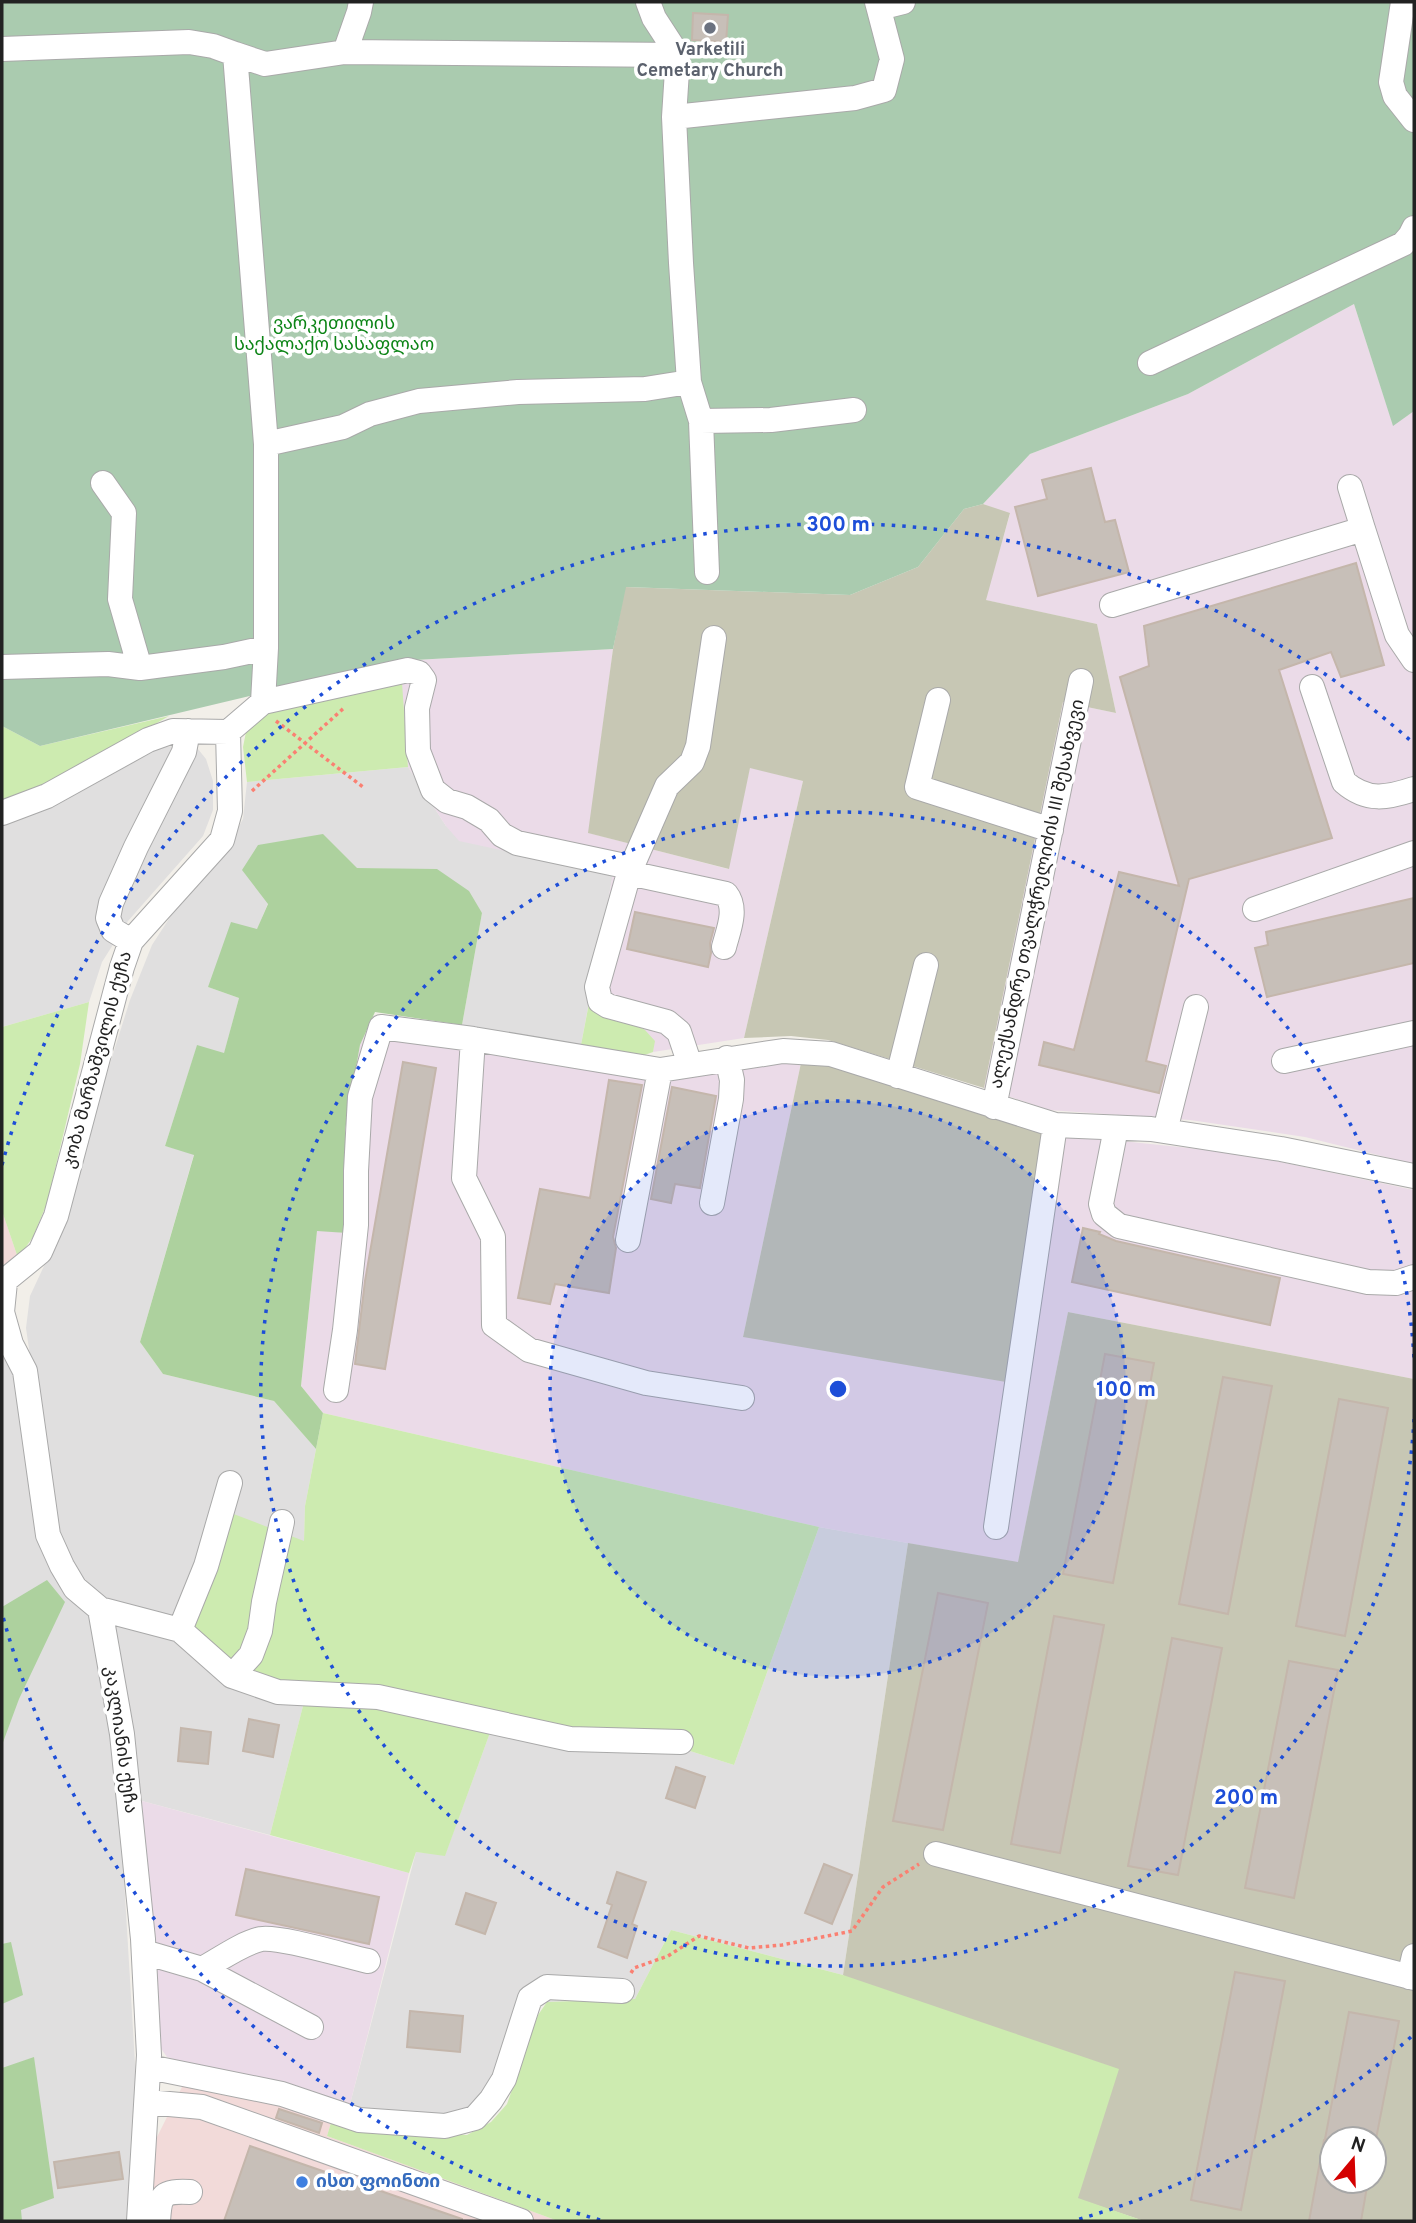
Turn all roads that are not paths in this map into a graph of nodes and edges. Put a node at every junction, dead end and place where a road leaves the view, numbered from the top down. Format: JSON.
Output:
{"nodes":[{"id":1,"x":361,"y":2,"type":"edge"},
{"id":2,"x":648,"y":2,"type":"edge"},
{"id":3,"x":1403,"y":2,"type":"edge"},
{"id":4,"x":886,"y":4,"type":"edge"},
{"id":5,"x":2,"y":49,"type":"edge"},
{"id":6,"x":345,"y":52,"type":"junction"},
{"id":7,"x":235,"y":54,"type":"junction"},
{"id":8,"x":678,"y":55,"type":"junction"},
{"id":9,"x":674,"y":117,"type":"junction"},
{"id":10,"x":1414,"y":120,"type":"edge"},
{"id":11,"x":1414,"y":228,"type":"edge"},
{"id":12,"x":1150,"y":363,"type":"dead end"},
{"id":13,"x":689,"y":382,"type":"junction"},
{"id":14,"x":854,"y":410,"type":"dead end"},
{"id":15,"x":701,"y":421,"type":"junction"},
{"id":16,"x":267,"y":444,"type":"junction"},
{"id":17,"x":103,"y":482,"type":"dead end"},
{"id":18,"x":1350,"y":487,"type":"dead end"},
{"id":19,"x":1363,"y":529,"type":"junction"},
{"id":20,"x":707,"y":572,"type":"dead end"},
{"id":21,"x":1112,"y":605,"type":"dead end"},
{"id":22,"x":714,"y":638,"type":"dead end"},
{"id":23,"x":266,"y":649,"type":"junction"},
{"id":24,"x":1414,"y":660,"type":"edge"},
{"id":25,"x":2,"y":667,"type":"edge"},
{"id":26,"x":140,"y":668,"type":"junction"},
{"id":27,"x":1082,"y":681,"type":"dead end"},
{"id":28,"x":1312,"y":687,"type":"dead end"},
{"id":29,"x":938,"y":700,"type":"dead end"},
{"id":30,"x":260,"y":704,"type":"junction"},
{"id":31,"x":188,"y":731,"type":"junction"},
{"id":32,"x":228,"y":732,"type":"junction"},
{"id":33,"x":1414,"y":789,"type":"edge"},
{"id":34,"x":2,"y":813,"type":"edge"},
{"id":35,"x":1051,"y":830,"type":"junction"},
{"id":36,"x":1414,"y":853,"type":"edge"},
{"id":37,"x":629,"y":873,"type":"junction"},
{"id":38,"x":1255,"y":909,"type":"dead end"},
{"id":39,"x":131,"y":941,"type":"junction"},
{"id":40,"x":724,"y":947,"type":"dead end"},
{"id":41,"x":926,"y":965,"type":"dead end"},
{"id":42,"x":1196,"y":1007,"type":"dead end"},
{"id":43,"x":1414,"y":1033,"type":"edge"},
{"id":44,"x":473,"y":1038,"type":"junction"},
{"id":45,"x":727,"y":1058,"type":"junction"},
{"id":46,"x":1284,"y":1061,"type":"dead end"},
{"id":47,"x":690,"y":1065,"type":"junction"},
{"id":48,"x":660,"y":1070,"type":"junction"},
{"id":49,"x":898,"y":1076,"type":"junction"},
{"id":50,"x":994,"y":1107,"type":"junction"},
{"id":51,"x":1055,"y":1125,"type":"junction"},
{"id":52,"x":1116,"y":1128,"type":"junction"},
{"id":53,"x":1165,"y":1131,"type":"junction"},
{"id":54,"x":1414,"y":1176,"type":"edge"},
{"id":55,"x":712,"y":1203,"type":"dead end"},
{"id":56,"x":628,"y":1240,"type":"dead end"},
{"id":57,"x":1414,"y":1277,"type":"edge"},
{"id":58,"x":3,"y":1282,"type":"edge"},
{"id":59,"x":6,"y":1342,"type":"edge"},
{"id":60,"x":336,"y":1390,"type":"dead end"},
{"id":61,"x":742,"y":1398,"type":"dead end"},
{"id":62,"x":230,"y":1483,"type":"dead end"},
{"id":63,"x":282,"y":1522,"type":"dead end"},
{"id":64,"x":996,"y":1527,"type":"dead end"},
{"id":65,"x":100,"y":1609,"type":"junction"},
{"id":66,"x":180,"y":1630,"type":"junction"},
{"id":67,"x":232,"y":1676,"type":"junction"},
{"id":68,"x":681,"y":1742,"type":"dead end"},
{"id":69,"x":936,"y":1854,"type":"road end"},
{"id":70,"x":144,"y":1952,"type":"junction"},
{"id":71,"x":368,"y":1961,"type":"dead end"},
{"id":72,"x":202,"y":1969,"type":"junction"},
{"id":73,"x":1412,"y":1970,"type":"edge"},
{"id":74,"x":622,"y":1990,"type":"road end"},
{"id":75,"x":311,"y":2027,"type":"dead end"},
{"id":76,"x":149,"y":2067,"type":"junction"},
{"id":77,"x":147,"y":2102,"type":"junction"},
{"id":78,"x":190,"y":2192,"type":"dead end"},
{"id":79,"x":139,"y":2221,"type":"edge"},
{"id":80,"x":158,"y":2221,"type":"edge"},
{"id":81,"x":521,"y":2221,"type":"edge"}],
"edges":[{"from":1,"to":6,"type":"street"},
{"from":2,"to":8,"type":"street"},
{"from":3,"to":10,"type":"street"},
{"from":4,"to":9,"type":"street"},
{"from":5,"to":7,"type":"street"},
{"from":6,"to":7,"type":"street"},
{"from":6,"to":8,"type":"street"},
{"from":7,"to":16,"type":"street"},
{"from":8,"to":9,"type":"street"},
{"from":9,"to":13,"type":"street"},
{"from":11,"to":12,"type":"street"},
{"from":13,"to":15,"type":"street"},
{"from":13,"to":16,"type":"street"},
{"from":14,"to":15,"type":"street"},
{"from":15,"to":20,"type":"street"},
{"from":16,"to":23,"type":"street"},
{"from":17,"to":26,"type":"street"},
{"from":18,"to":19,"type":"street"},
{"from":19,"to":21,"type":"street"},
{"from":19,"to":24,"type":"street"},
{"from":22,"to":37,"type":"street"},
{"from":23,"to":26,"type":"street"},
{"from":23,"to":30,"type":"street"},
{"from":25,"to":26,"type":"street"},
{"from":27,"to":35,"type":"street","name":"ალექსანდრე თვალჭრელიძის III შესახვევი"},
{"from":28,"to":33,"type":"street"},
{"from":29,"to":35,"type":"street"},
{"from":30,"to":32,"type":"street"},
{"from":30,"to":37,"type":"street"},
{"from":31,"to":32,"type":"street"},
{"from":31,"to":34,"type":"street"},
{"from":31,"to":39,"type":"street"},
{"from":32,"to":39,"type":"street","name":"კობა მარზაშვილის ქუჩა"},
{"from":35,"to":50,"type":"street","name":"ალექსანდრე თვალჭრელიძის III შესახვევი"},
{"from":36,"to":38,"type":"street"},
{"from":37,"to":40,"type":"street"},
{"from":37,"to":47,"type":"street"},
{"from":39,"to":58,"type":"street","name":"კობა მარზაშვილის ქუჩა"},
{"from":41,"to":49,"type":"street"},
{"from":42,"to":53,"type":"street"},
{"from":43,"to":46,"type":"street"},
{"from":44,"to":48,"type":"street","name":"ალექსანდრე თვალჭრელიძის III შესახვევი"},
{"from":44,"to":60,"type":"street","name":"ალექსანდრე თვალჭრელიძის III შესახვევი"},
{"from":44,"to":61,"type":"street"},
{"from":45,"to":47,"type":"street","name":"ალექსანდრე თვალჭრელიძის III შესახვევი"},
{"from":45,"to":49,"type":"street","name":"ალექსანდრე თვალჭრელიძის III შესახვევი"},
{"from":45,"to":55,"type":"street"},
{"from":47,"to":48,"type":"street","name":"ალექსანდრე თვალჭრელიძის III შესახვევი"},
{"from":48,"to":56,"type":"street"},
{"from":49,"to":50,"type":"street","name":"ალექსანდრე თვალჭრელიძის III შესახვევი"},
{"from":50,"to":51,"type":"street","name":"ალექსანდრე თვალჭრელიძის III შესახვევი"},
{"from":51,"to":52,"type":"street","name":"ალექსანდრე თვალჭრელიძის III შესახვევი"},
{"from":51,"to":64,"type":"street"},
{"from":52,"to":53,"type":"street","name":"ალექსანდრე თვალჭრელიძის III შესახვევი"},
{"from":52,"to":57,"type":"street"},
{"from":53,"to":54,"type":"street","name":"ალექსანდრე თვალჭრელიძის III შესახვევი"},
{"from":58,"to":59,"type":"street"},
{"from":59,"to":65,"type":"street"},
{"from":62,"to":66,"type":"street"},
{"from":63,"to":67,"type":"street"},
{"from":65,"to":66,"type":"street"},
{"from":65,"to":70,"type":"street","name":"კაკლიანის ქუჩა"},
{"from":66,"to":67,"type":"street"},
{"from":67,"to":68,"type":"street"},
{"from":69,"to":73,"type":"street"},
{"from":70,"to":72,"type":"street"},
{"from":70,"to":76,"type":"street","name":"კაკლიანის ქუჩა"},
{"from":71,"to":72,"type":"street"},
{"from":72,"to":75,"type":"street"},
{"from":74,"to":76,"type":"street"},
{"from":76,"to":77,"type":"street","name":"კაკლიანის ქუჩა"},
{"from":77,"to":79,"type":"street","name":"კაკლიანის ქუჩა"},
{"from":77,"to":81,"type":"street"},
{"from":78,"to":80,"type":"street"}]}
